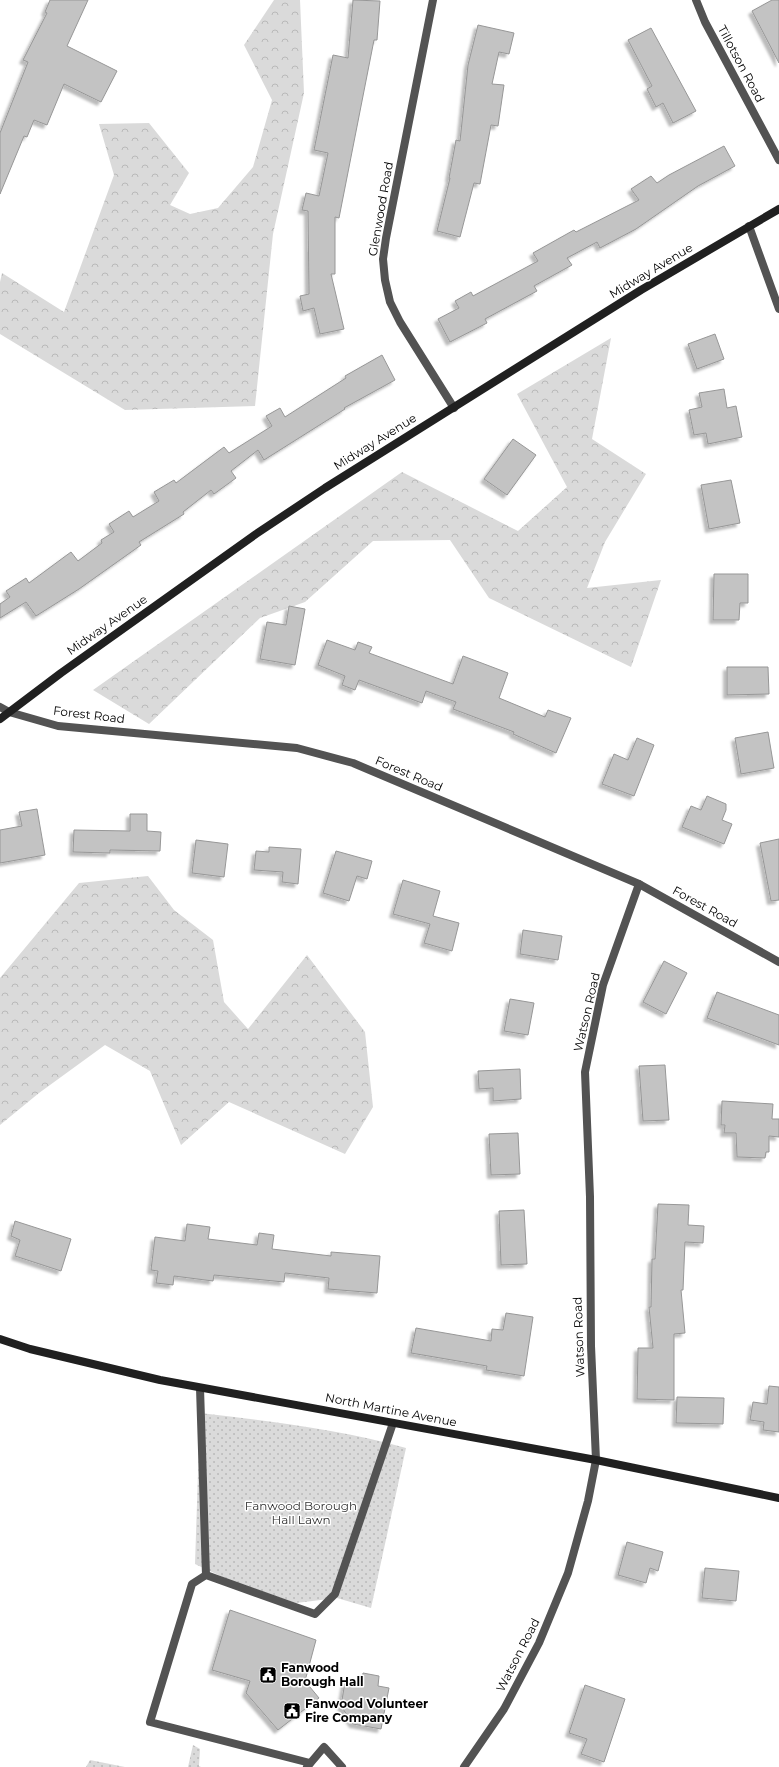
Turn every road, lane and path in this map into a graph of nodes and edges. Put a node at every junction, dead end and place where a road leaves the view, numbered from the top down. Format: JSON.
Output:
{"nodes":[{"id":1,"x":433,"y":0,"type":"edge"},
{"id":2,"x":696,"y":0,"type":"edge"},
{"id":3,"x":779,"y":160,"type":"edge"},
{"id":4,"x":779,"y":209,"type":"edge"},
{"id":5,"x":749,"y":226,"type":"junction"},
{"id":6,"x":779,"y":309,"type":"edge"},
{"id":7,"x":454,"y":408,"type":"junction"},
{"id":8,"x":0,"y":707,"type":"edge"},
{"id":9,"x":9,"y":712,"type":"junction"},
{"id":10,"x":0,"y":719,"type":"edge"},
{"id":11,"x":639,"y":884,"type":"junction"},
{"id":12,"x":779,"y":962,"type":"edge"},
{"id":13,"x":0,"y":1339,"type":"edge"},
{"id":14,"x":200,"y":1388,"type":"junction"},
{"id":15,"x":393,"y":1422,"type":"junction"},
{"id":16,"x":596,"y":1460,"type":"junction"},
{"id":17,"x":779,"y":1498,"type":"edge"},
{"id":18,"x":206,"y":1575,"type":"junction"},
{"id":19,"x":308,"y":1765,"type":"edge"},
{"id":20,"x":342,"y":1767,"type":"edge"},
{"id":21,"x":464,"y":1767,"type":"edge"}],
"edges":[{"from":1,"to":7,"type":"street","name":"Glenwood Road"},
{"from":2,"to":3,"type":"street","name":"Tillotson Road"},
{"from":4,"to":5,"type":"main road","name":"Midway Avenue"},
{"from":5,"to":6,"type":"street"},
{"from":5,"to":7,"type":"main road","name":"Midway Avenue"},
{"from":7,"to":9,"type":"main road","name":"Midway Avenue"},
{"from":8,"to":9,"type":"street","name":"Forest Road"},
{"from":9,"to":10,"type":"main road","name":"Midway Avenue"},
{"from":9,"to":11,"type":"street","name":"Forest Road"},
{"from":11,"to":12,"type":"street","name":"Forest Road"},
{"from":11,"to":16,"type":"street","name":"Watson Road"},
{"from":13,"to":14,"type":"main road","name":"North Martine Avenue"},
{"from":14,"to":15,"type":"main road","name":"North Martine Avenue"},
{"from":14,"to":18,"type":"street"},
{"from":15,"to":16,"type":"main road","name":"North Martine Avenue"},
{"from":15,"to":18,"type":"street"},
{"from":16,"to":17,"type":"main road","name":"North Martine Avenue"},
{"from":16,"to":21,"type":"street","name":"Watson Road"},
{"from":18,"to":19,"type":"street"},
{"from":19,"to":20,"type":"street"}]}
